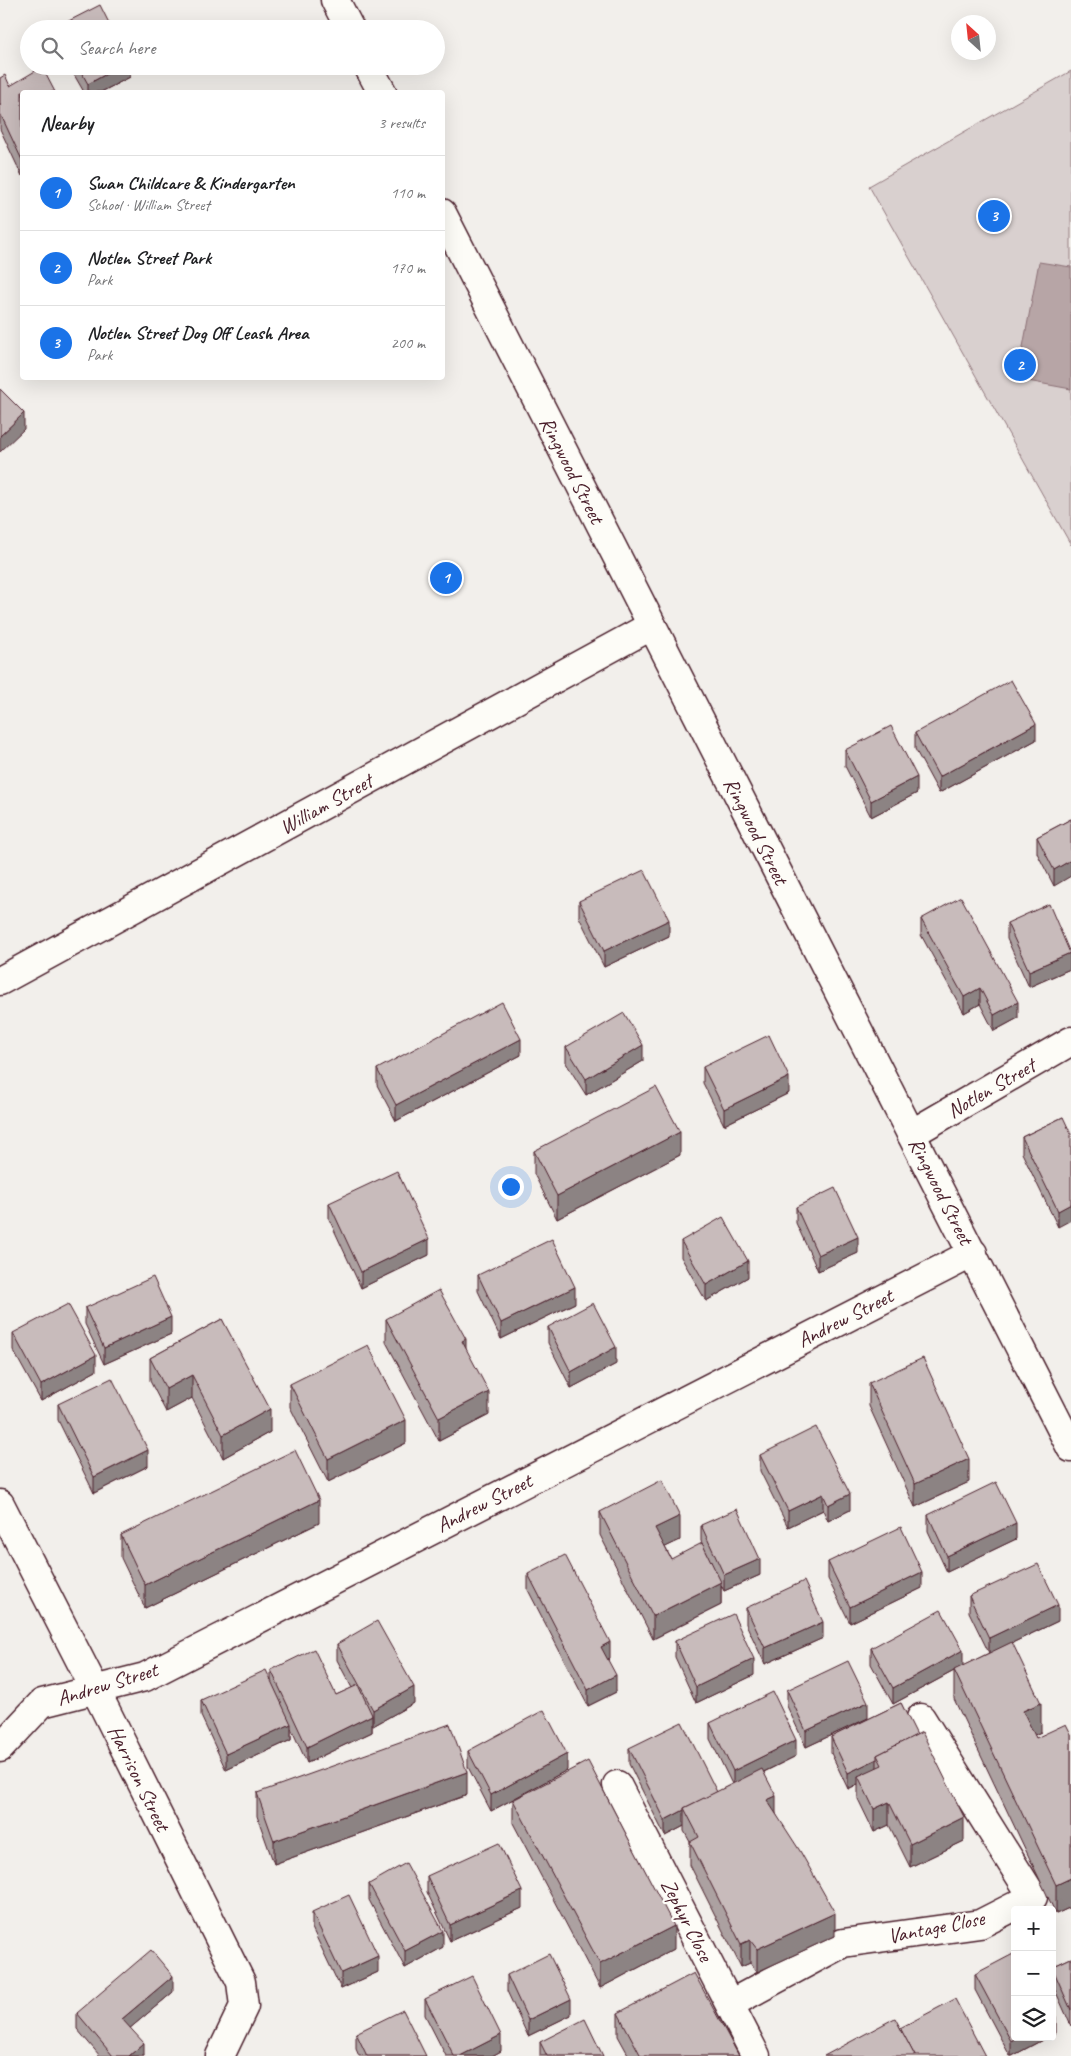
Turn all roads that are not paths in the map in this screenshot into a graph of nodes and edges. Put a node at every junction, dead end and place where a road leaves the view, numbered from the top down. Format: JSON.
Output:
{"nodes":[{"id":1,"x":335,"y":0,"type":"edge"},
{"id":2,"x":345,"y":20,"type":"edge"},
{"id":3,"x":373,"y":75,"type":"edge"},
{"id":4,"x":381,"y":90,"type":"edge"},
{"id":5,"x":445,"y":219,"type":"edge"},
{"id":6,"x":651,"y":626,"type":"junction"},
{"id":7,"x":0,"y":981,"type":"edge"},
{"id":8,"x":1071,"y":1041,"type":"edge"},
{"id":9,"x":911,"y":1134,"type":"junction"},
{"id":10,"x":973,"y":1253,"type":"junction"},
{"id":11,"x":1071,"y":1448,"type":"edge"},
{"id":12,"x":0,"y":1504,"type":"edge"},
{"id":13,"x":95,"y":1690,"type":"junction"},
{"id":14,"x":921,"y":1718,"type":"dead end"},
{"id":15,"x":0,"y":1748,"type":"edge"},
{"id":16,"x":617,"y":1785,"type":"dead end"},
{"id":17,"x":730,"y":2004,"type":"junction"},
{"id":18,"x":220,"y":2056,"type":"edge"},
{"id":19,"x":756,"y":2056,"type":"edge"}],
"edges":[{"from":1,"to":2,"type":"street"},
{"from":3,"to":4,"type":"street"},
{"from":5,"to":6,"type":"street","name":"Ringwood Street"},
{"from":6,"to":7,"type":"street","name":"William Street"},
{"from":6,"to":9,"type":"street","name":"Ringwood Street"},
{"from":8,"to":9,"type":"street","name":"Notlen Street"},
{"from":9,"to":10,"type":"street","name":"Ringwood Street"},
{"from":10,"to":11,"type":"street","name":"Ringwood Street"},
{"from":10,"to":13,"type":"street","name":"Andrew Street"},
{"from":12,"to":13,"type":"street","name":"Harrison Street"},
{"from":13,"to":15,"type":"street","name":"Andrew Street"},
{"from":13,"to":18,"type":"street","name":"Harrison Street"},
{"from":14,"to":17,"type":"street","name":"Vantage Close"},
{"from":16,"to":17,"type":"street","name":"Zephyr Close"},
{"from":17,"to":19,"type":"street","name":"Zephyr Close"}]}
